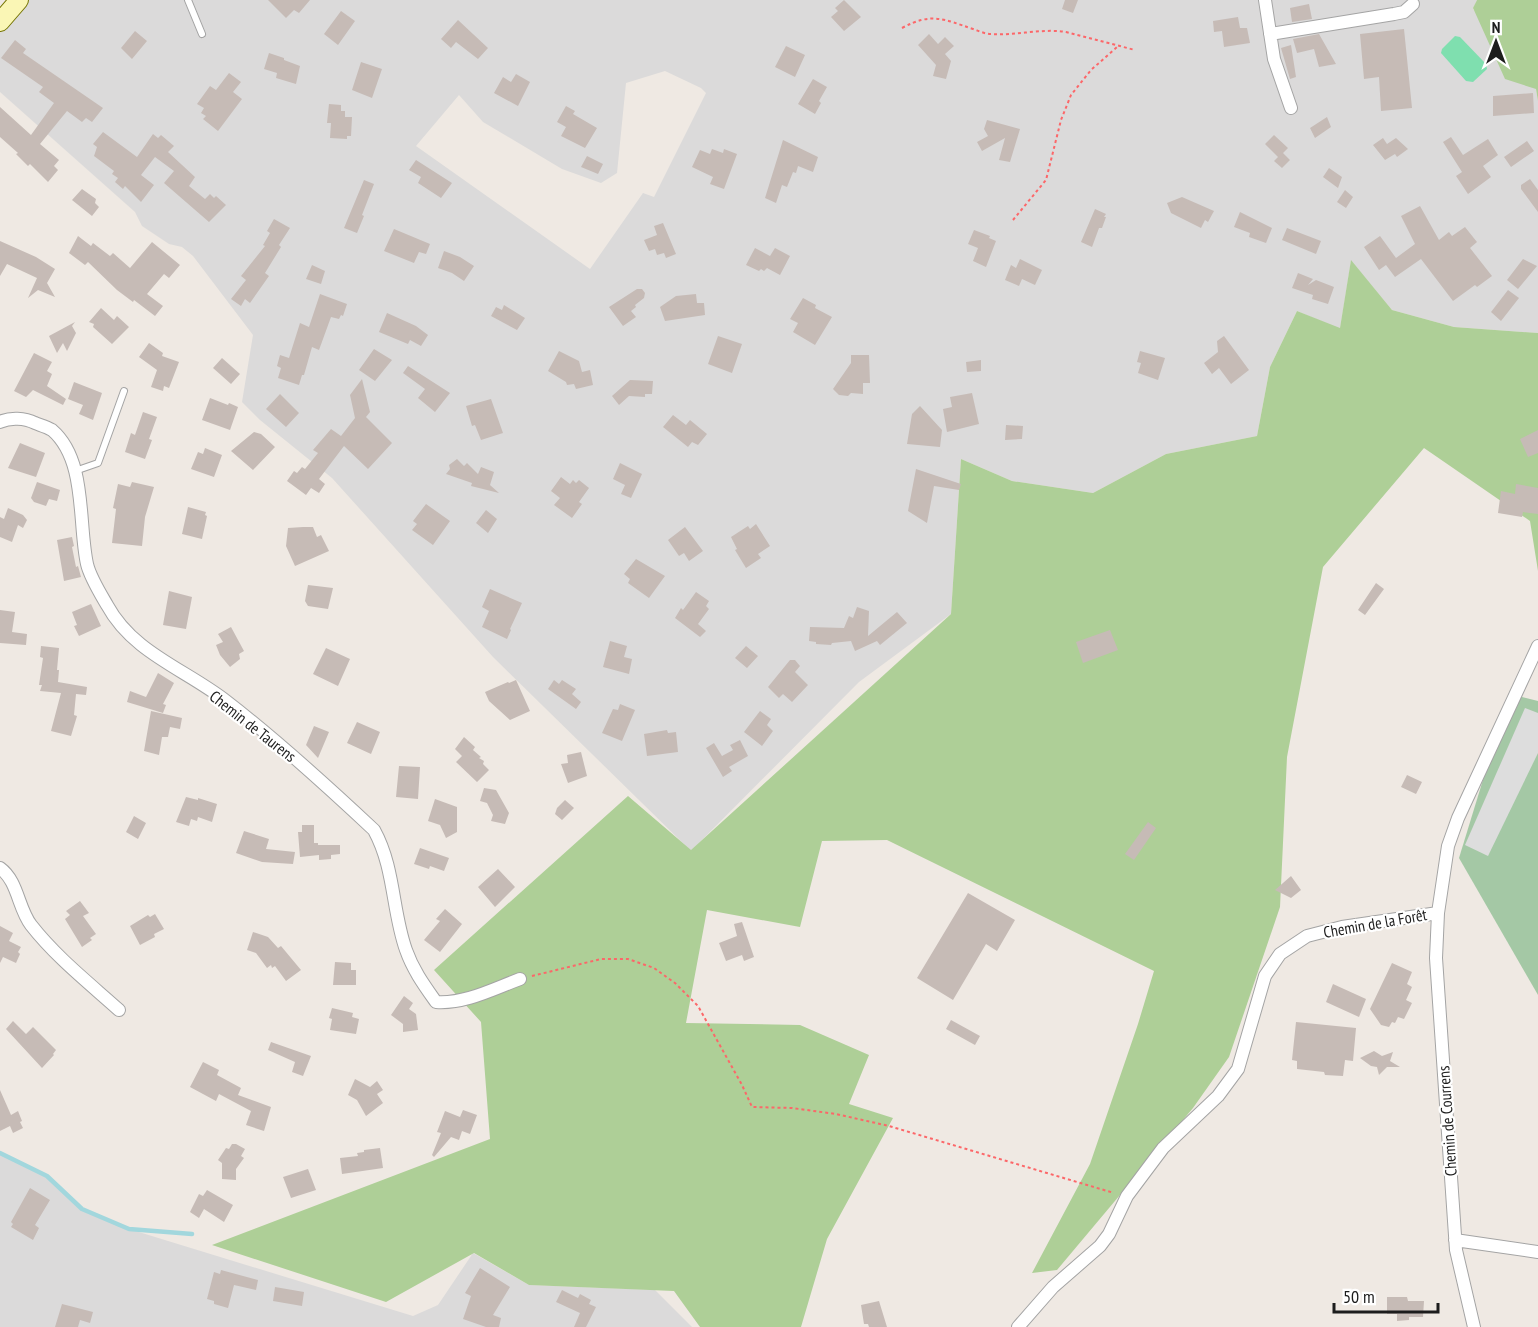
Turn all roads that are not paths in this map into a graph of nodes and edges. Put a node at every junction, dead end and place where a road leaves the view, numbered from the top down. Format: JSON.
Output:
{"nodes":[{"id":1,"x":3,"y":0,"type":"edge"},
{"id":2,"x":19,"y":0,"type":"edge"},
{"id":3,"x":188,"y":0,"type":"edge"},
{"id":4,"x":1265,"y":0,"type":"edge"},
{"id":5,"x":0,"y":4,"type":"edge"},
{"id":6,"x":1413,"y":4,"type":"dead end"},
{"id":7,"x":0,"y":22,"type":"edge"},
{"id":8,"x":202,"y":34,"type":"dead end"},
{"id":9,"x":1270,"y":34,"type":"junction"},
{"id":10,"x":1291,"y":108,"type":"dead end"},
{"id":11,"x":124,"y":391,"type":"dead end"},
{"id":12,"x":0,"y":422,"type":"edge"},
{"id":13,"x":74,"y":471,"type":"junction"},
{"id":14,"x":1538,"y":646,"type":"edge"},
{"id":15,"x":0,"y":868,"type":"edge"},
{"id":16,"x":1437,"y":912,"type":"junction"},
{"id":17,"x":520,"y":979,"type":"road end"},
{"id":18,"x":119,"y":1010,"type":"dead end"},
{"id":19,"x":1455,"y":1240,"type":"junction"},
{"id":20,"x":1538,"y":1252,"type":"edge"},
{"id":21,"x":1018,"y":1327,"type":"edge"},
{"id":22,"x":1474,"y":1327,"type":"edge"}],
"edges":[{"from":1,"to":5,"type":"main road"},
{"from":2,"to":7,"type":"main road"},
{"from":3,"to":8,"type":"lane"},
{"from":4,"to":9,"type":"street"},
{"from":6,"to":9,"type":"street"},
{"from":9,"to":10,"type":"street"},
{"from":11,"to":13,"type":"lane"},
{"from":12,"to":13,"type":"street","name":"Chemin de Taurens"},
{"from":13,"to":17,"type":"street","name":"Chemin de Taurens"},
{"from":14,"to":16,"type":"street","name":"Chemin de la Forêt"},
{"from":15,"to":18,"type":"street"},
{"from":16,"to":19,"type":"street","name":"Chemin de Courrens"},
{"from":16,"to":21,"type":"street","name":"Chemin de la Forêt"},
{"from":19,"to":20,"type":"street"},
{"from":19,"to":22,"type":"street","name":"Chemin de Courrens"}]}
